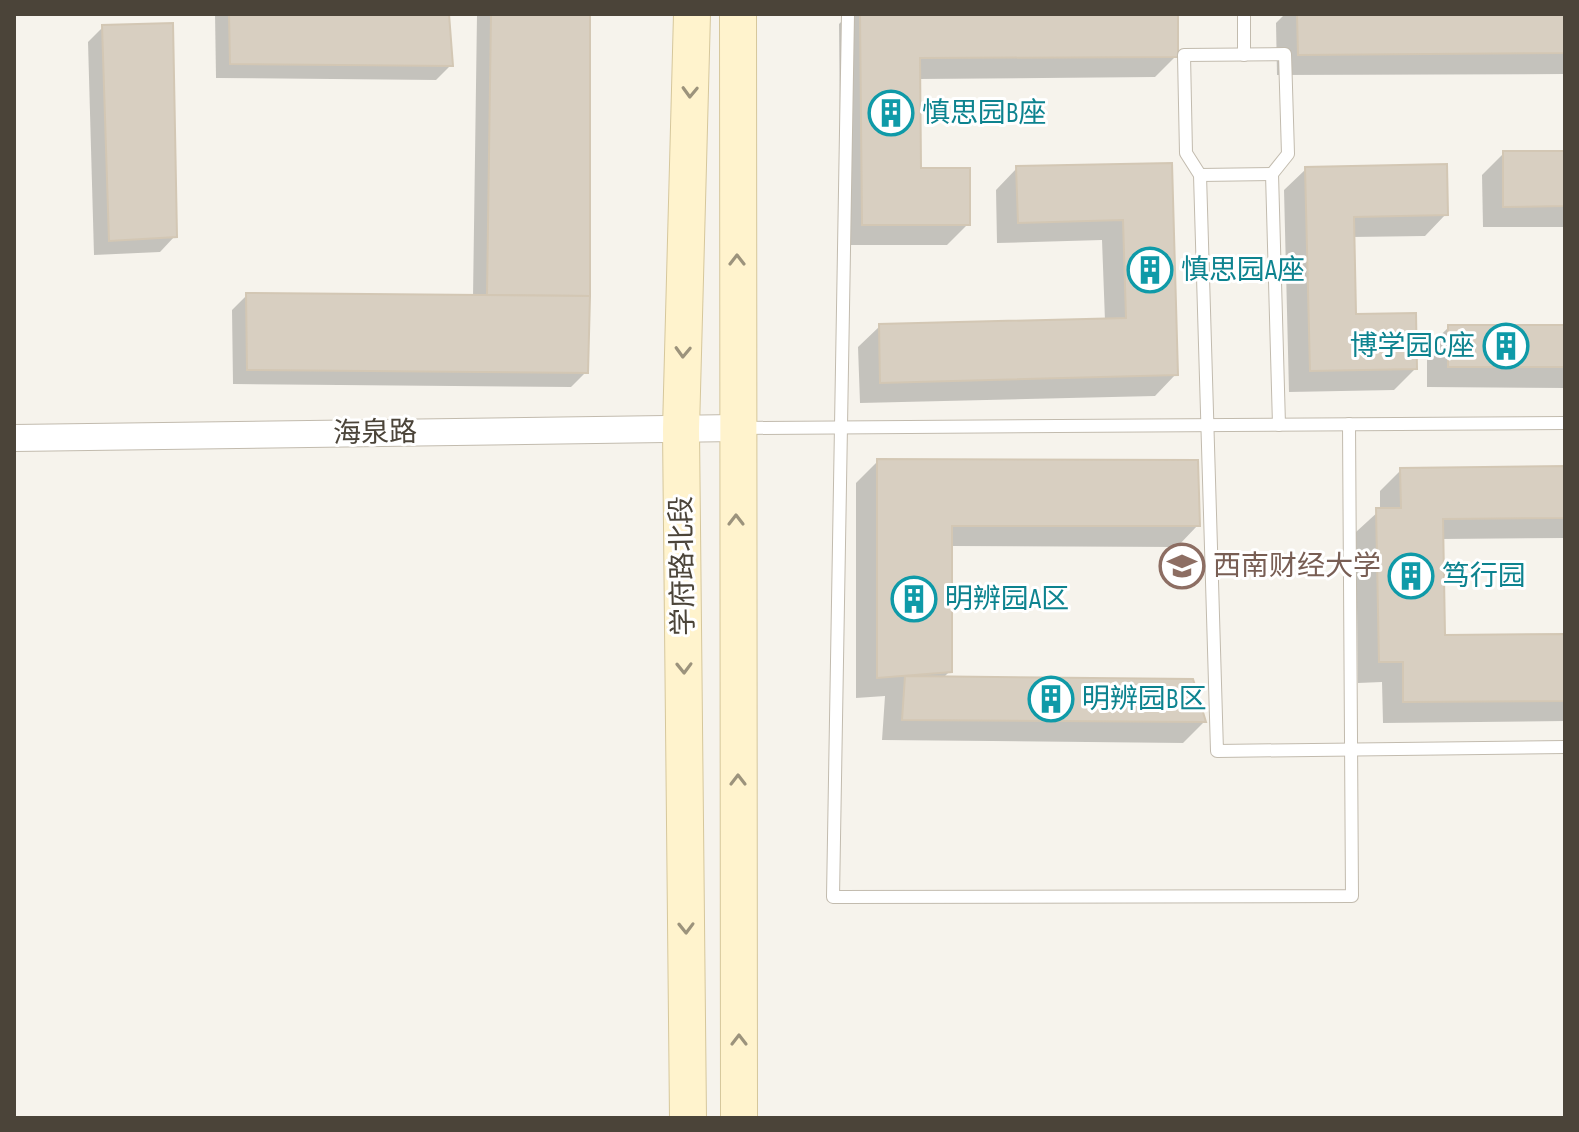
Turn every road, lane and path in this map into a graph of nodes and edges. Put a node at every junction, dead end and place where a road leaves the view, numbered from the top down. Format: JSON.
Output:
{"nodes":[{"id":1,"x":692,"y":14,"type":"edge"},
{"id":2,"x":738,"y":14,"type":"edge"},
{"id":3,"x":848,"y":14,"type":"edge"},
{"id":4,"x":1244,"y":14,"type":"edge"},
{"id":5,"x":1244,"y":55,"type":"junction"},
{"id":6,"x":1272,"y":174,"type":"junction"},
{"id":7,"x":1200,"y":175,"type":"junction"},
{"id":8,"x":1565,"y":423,"type":"edge"},
{"id":9,"x":1349,"y":424,"type":"junction"},
{"id":10,"x":1207,"y":425,"type":"junction"},
{"id":11,"x":1279,"y":425,"type":"junction"},
{"id":12,"x":841,"y":427,"type":"junction"},
{"id":13,"x":736,"y":428,"type":"junction"},
{"id":14,"x":681,"y":429,"type":"junction"},
{"id":15,"x":14,"y":438,"type":"edge"},
{"id":16,"x":1565,"y":747,"type":"edge"},
{"id":17,"x":1351,"y":750,"type":"junction"},
{"id":18,"x":688,"y":1118,"type":"edge"},
{"id":19,"x":739,"y":1118,"type":"edge"}],
"edges":[{"from":1,"to":14,"type":"main road","name":"学府路北段","one_way":true},
{"from":13,"to":2,"type":"main road","name":"学府路北段","one_way":true},
{"from":3,"to":12,"type":"lane"},
{"from":4,"to":5,"type":"lane"},
{"from":5,"to":6,"type":"lane"},
{"from":5,"to":7,"type":"lane"},
{"from":6,"to":7,"type":"lane"},
{"from":6,"to":11,"type":"lane"},
{"from":7,"to":10,"type":"lane"},
{"from":8,"to":9,"type":"lane"},
{"from":9,"to":11,"type":"lane"},
{"from":9,"to":17,"type":"lane"},
{"from":10,"to":11,"type":"lane"},
{"from":10,"to":12,"type":"lane"},
{"from":10,"to":17,"type":"lane"},
{"from":12,"to":13,"type":"lane"},
{"from":12,"to":17,"type":"lane"},
{"from":13,"to":14,"type":"street","name":"海泉路"},
{"from":19,"to":13,"type":"main road","name":"学府路北段","one_way":true},
{"from":14,"to":15,"type":"street","name":"海泉路"},
{"from":14,"to":18,"type":"main road","name":"学府路北段","one_way":true},
{"from":16,"to":17,"type":"lane"}]}
